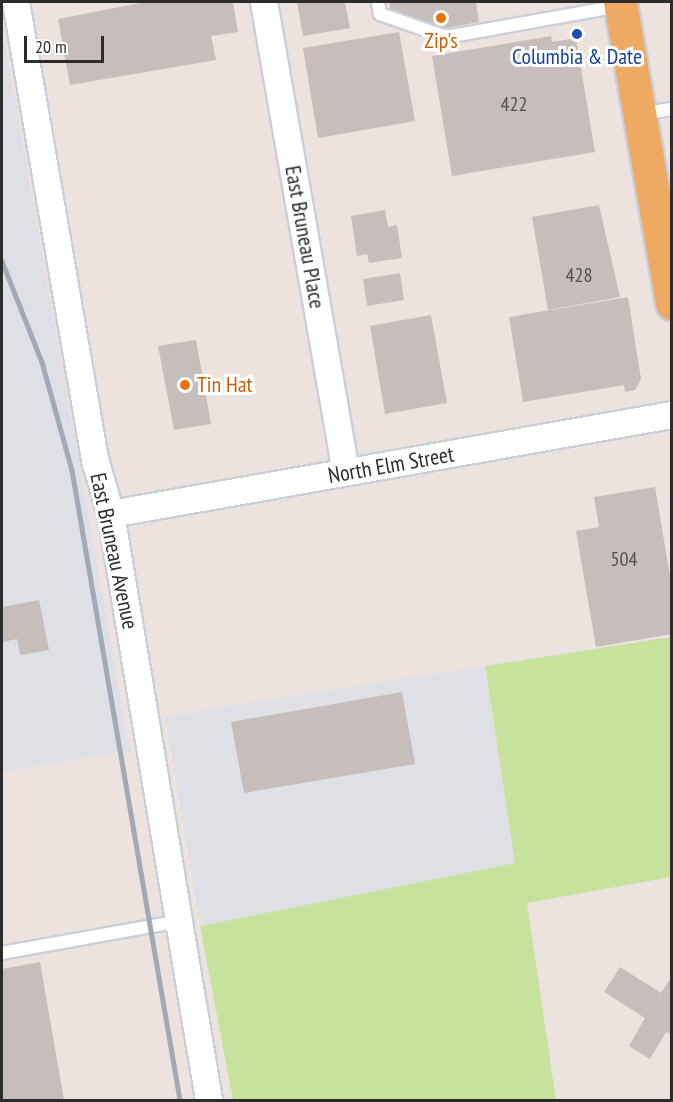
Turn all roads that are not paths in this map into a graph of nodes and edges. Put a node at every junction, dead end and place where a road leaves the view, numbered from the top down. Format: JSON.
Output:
{"nodes":[{"id":1,"x":16,"y":2,"type":"edge"},
{"id":2,"x":264,"y":2,"type":"edge"},
{"id":3,"x":378,"y":2,"type":"edge"},
{"id":4,"x":620,"y":4,"type":"edge"},
{"id":5,"x":672,"y":109,"type":"edge"},
{"id":6,"x":639,"y":115,"type":"junction"},
{"id":7,"x":672,"y":304,"type":"edge"},
{"id":8,"x":672,"y":415,"type":"edge"},
{"id":9,"x":346,"y":472,"type":"junction"},
{"id":10,"x":111,"y":514,"type":"junction"},
{"id":11,"x":179,"y":921,"type":"junction"},
{"id":12,"x":2,"y":953,"type":"edge"},
{"id":13,"x":209,"y":1101,"type":"edge"}],
"edges":[{"from":1,"to":10,"type":"street","name":"East Bruneau Avenue"},
{"from":2,"to":9,"type":"street","name":"East Bruneau Place"},
{"from":3,"to":4,"type":"lane"},
{"from":4,"to":6,"type":"main road"},
{"from":5,"to":6,"type":"lane"},
{"from":6,"to":7,"type":"main road"},
{"from":8,"to":9,"type":"street","name":"North Elm Street"},
{"from":9,"to":10,"type":"street","name":"North Elm Street"},
{"from":10,"to":11,"type":"street","name":"East Bruneau Avenue"},
{"from":11,"to":12,"type":"lane"},
{"from":11,"to":13,"type":"street","name":"East Bruneau Avenue"}]}
